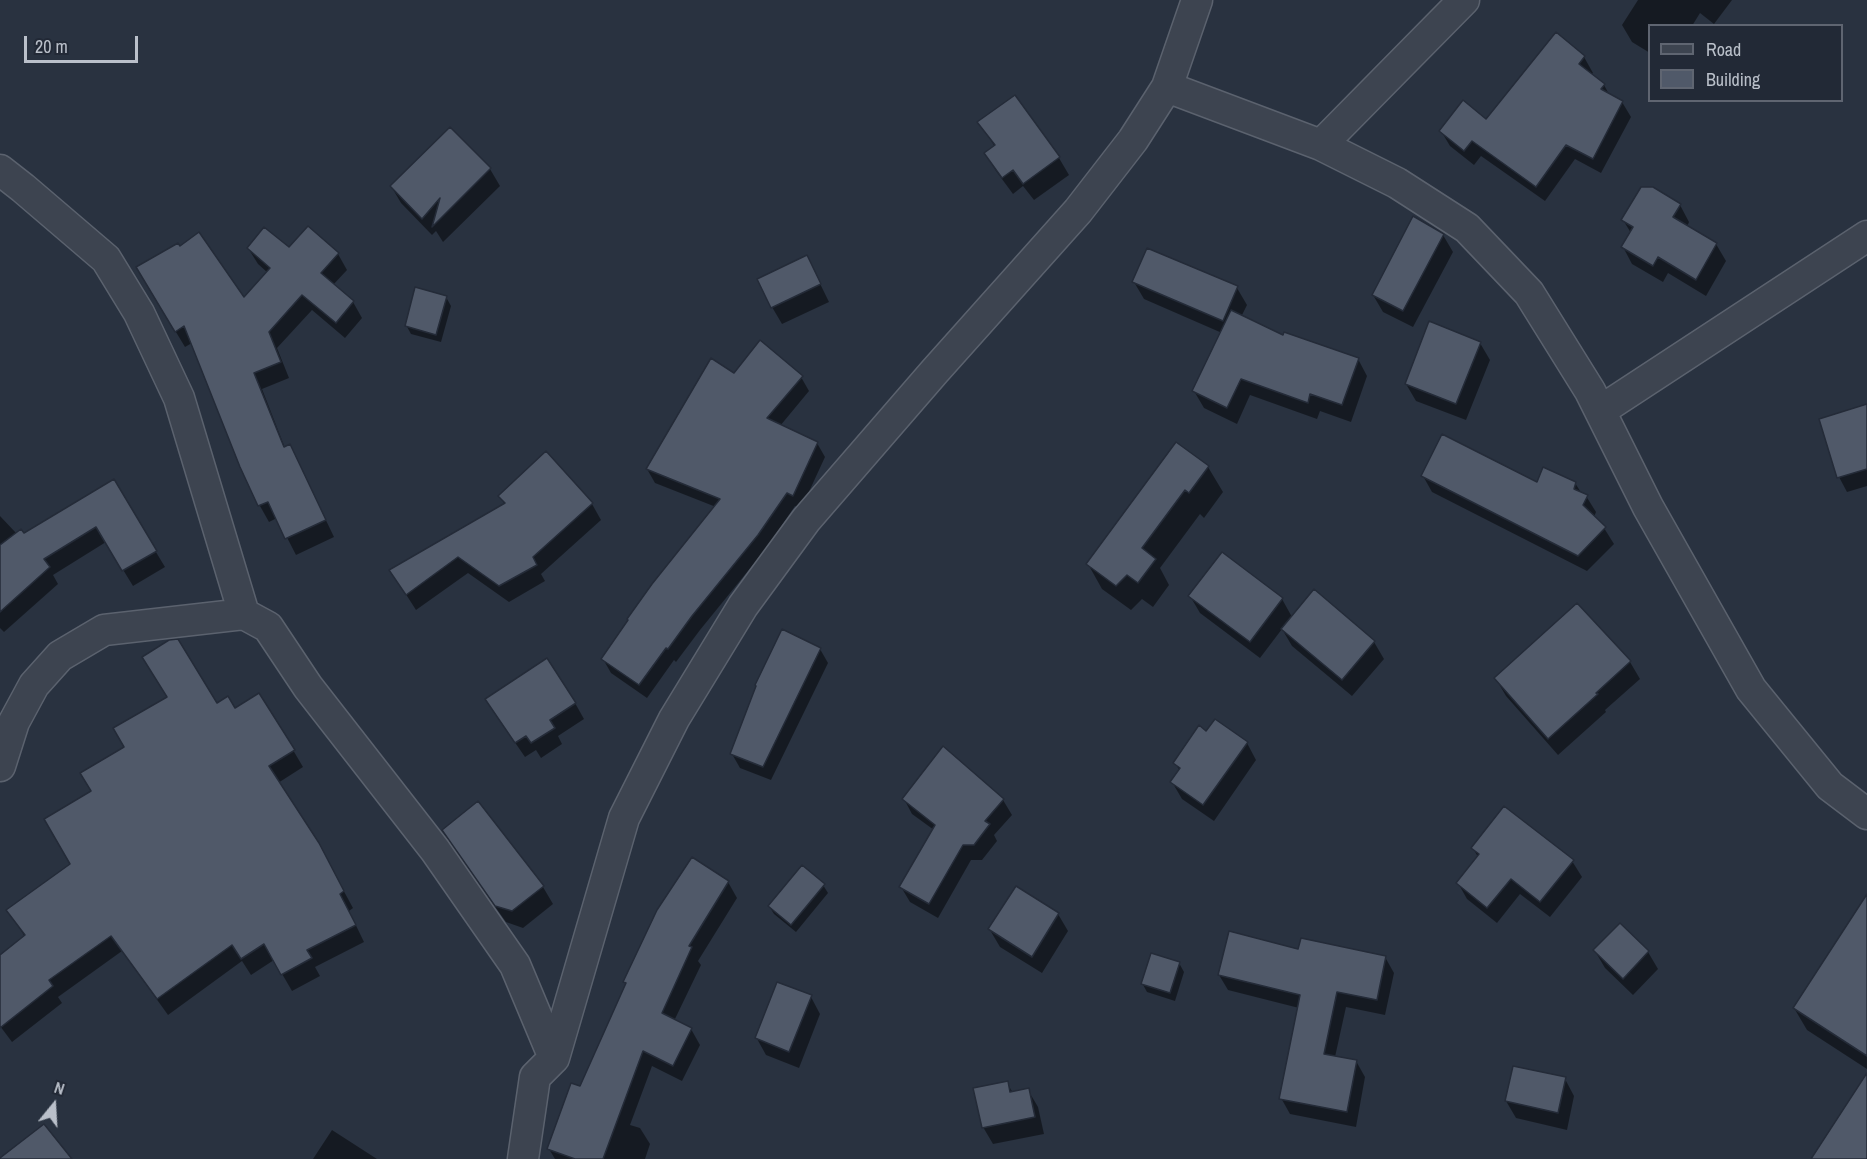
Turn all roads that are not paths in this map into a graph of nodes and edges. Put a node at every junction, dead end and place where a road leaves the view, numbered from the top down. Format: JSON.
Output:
{"nodes":[{"id":1,"x":1197,"y":0,"type":"edge"},
{"id":2,"x":1464,"y":0,"type":"edge"},
{"id":3,"x":1167,"y":87,"type":"junction"},
{"id":4,"x":1321,"y":145,"type":"junction"},
{"id":5,"x":0,"y":170,"type":"edge"},
{"id":6,"x":1867,"y":236,"type":"edge"},
{"id":7,"x":1600,"y":411,"type":"junction"},
{"id":8,"x":244,"y":614,"type":"junction"},
{"id":9,"x":0,"y":766,"type":"edge"},
{"id":10,"x":1867,"y":814,"type":"edge"},
{"id":11,"x":554,"y":1058,"type":"junction"},
{"id":12,"x":523,"y":1159,"type":"edge"}],
"edges":[{"from":1,"to":3,"type":"street"},
{"from":2,"to":4,"type":"street"},
{"from":3,"to":4,"type":"street"},
{"from":3,"to":11,"type":"street"},
{"from":4,"to":7,"type":"street"},
{"from":5,"to":8,"type":"street"},
{"from":6,"to":7,"type":"street"},
{"from":7,"to":10,"type":"street"},
{"from":8,"to":9,"type":"street"},
{"from":8,"to":11,"type":"street"},
{"from":11,"to":12,"type":"street"}]}
